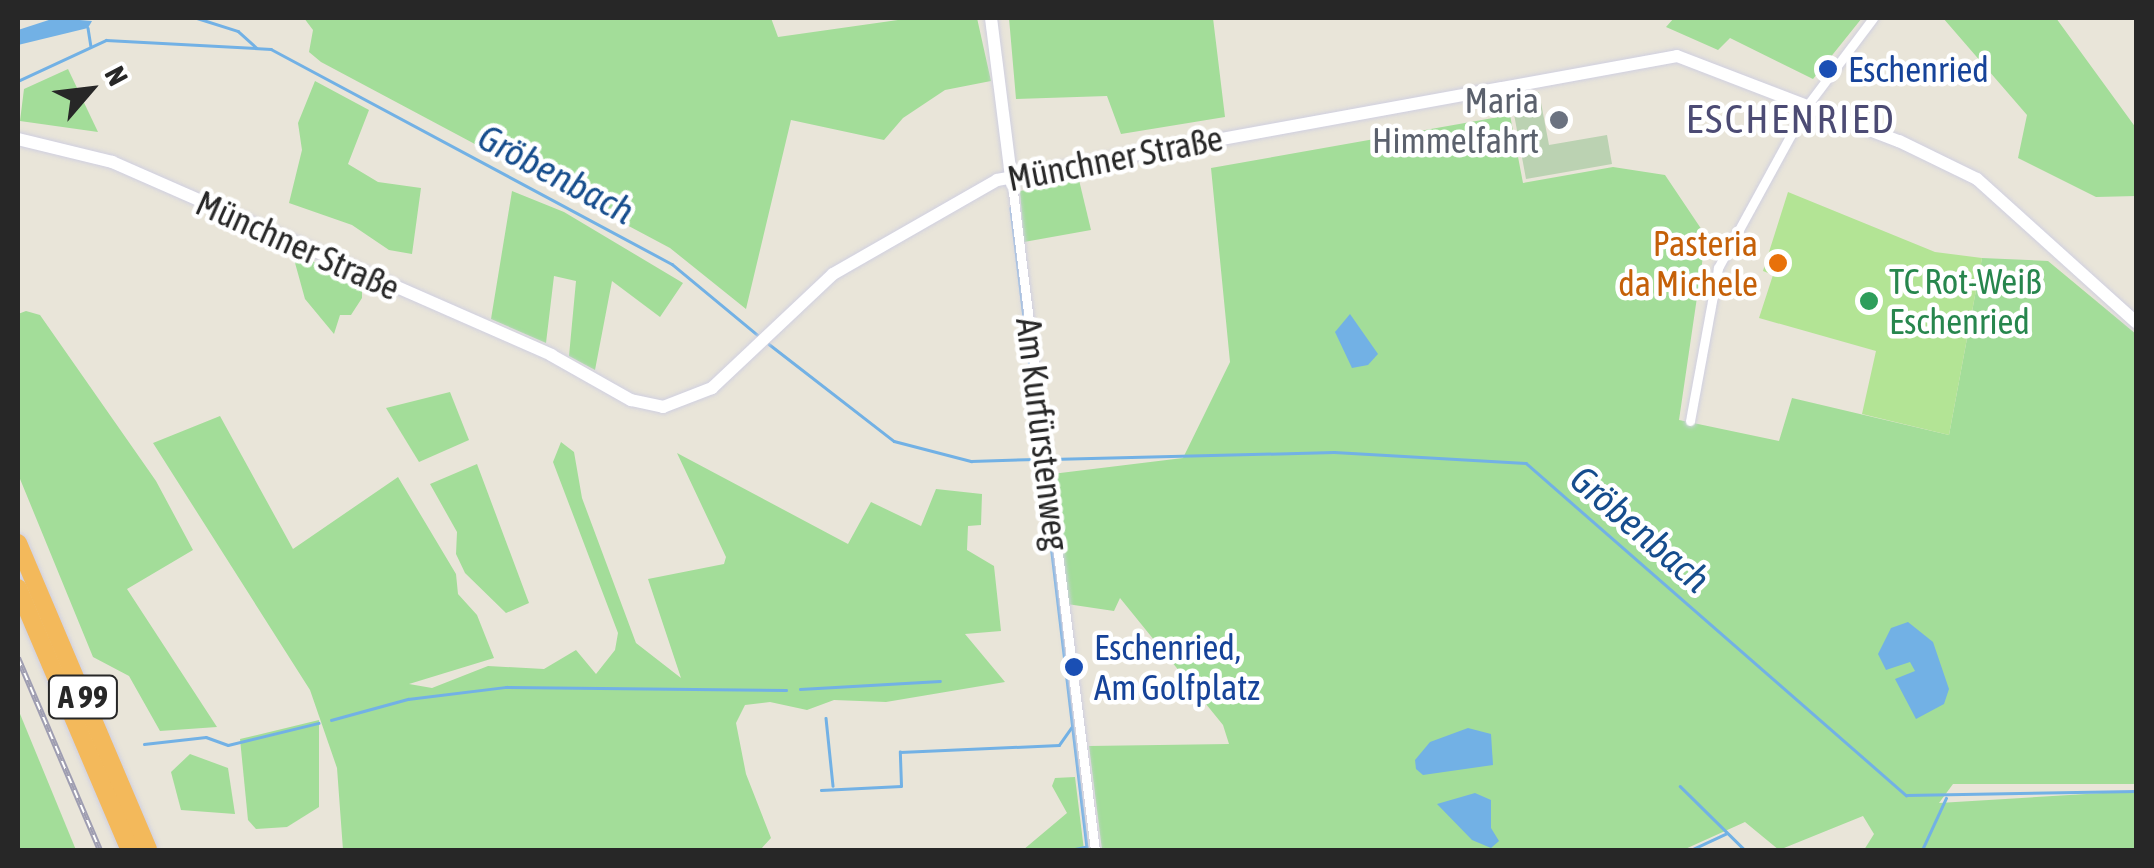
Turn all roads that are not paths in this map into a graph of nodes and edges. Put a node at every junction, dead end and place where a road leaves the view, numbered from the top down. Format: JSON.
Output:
{"nodes":[{"id":1,"x":991,"y":18,"type":"edge"},
{"id":2,"x":1873,"y":18,"type":"edge"},
{"id":3,"x":1806,"y":108,"type":"junction"},
{"id":4,"x":18,"y":139,"type":"edge"},
{"id":5,"x":1012,"y":180,"type":"junction"},
{"id":6,"x":2136,"y":322,"type":"edge"},
{"id":7,"x":1690,"y":421,"type":"dead end"},
{"id":8,"x":18,"y":543,"type":"edge"},
{"id":9,"x":18,"y":588,"type":"edge"},
{"id":10,"x":130,"y":850,"type":"edge"},
{"id":11,"x":148,"y":850,"type":"edge"},
{"id":12,"x":1095,"y":850,"type":"edge"}],
"edges":[{"from":1,"to":5,"type":"street","name":"Am Kurfürstenweg"},
{"from":2,"to":3,"type":"street"},
{"from":3,"to":5,"type":"street","name":"Münchner Straße"},
{"from":3,"to":6,"type":"street","name":"Münchner Straße"},
{"from":3,"to":7,"type":"street"},
{"from":4,"to":5,"type":"street","name":"Münchner Straße"},
{"from":5,"to":12,"type":"street","name":"Am Kurfürstenweg"},
{"from":8,"to":11,"type":"highway","number":"A 99"},
{"from":9,"to":10,"type":"highway","number":"A 99"}]}
